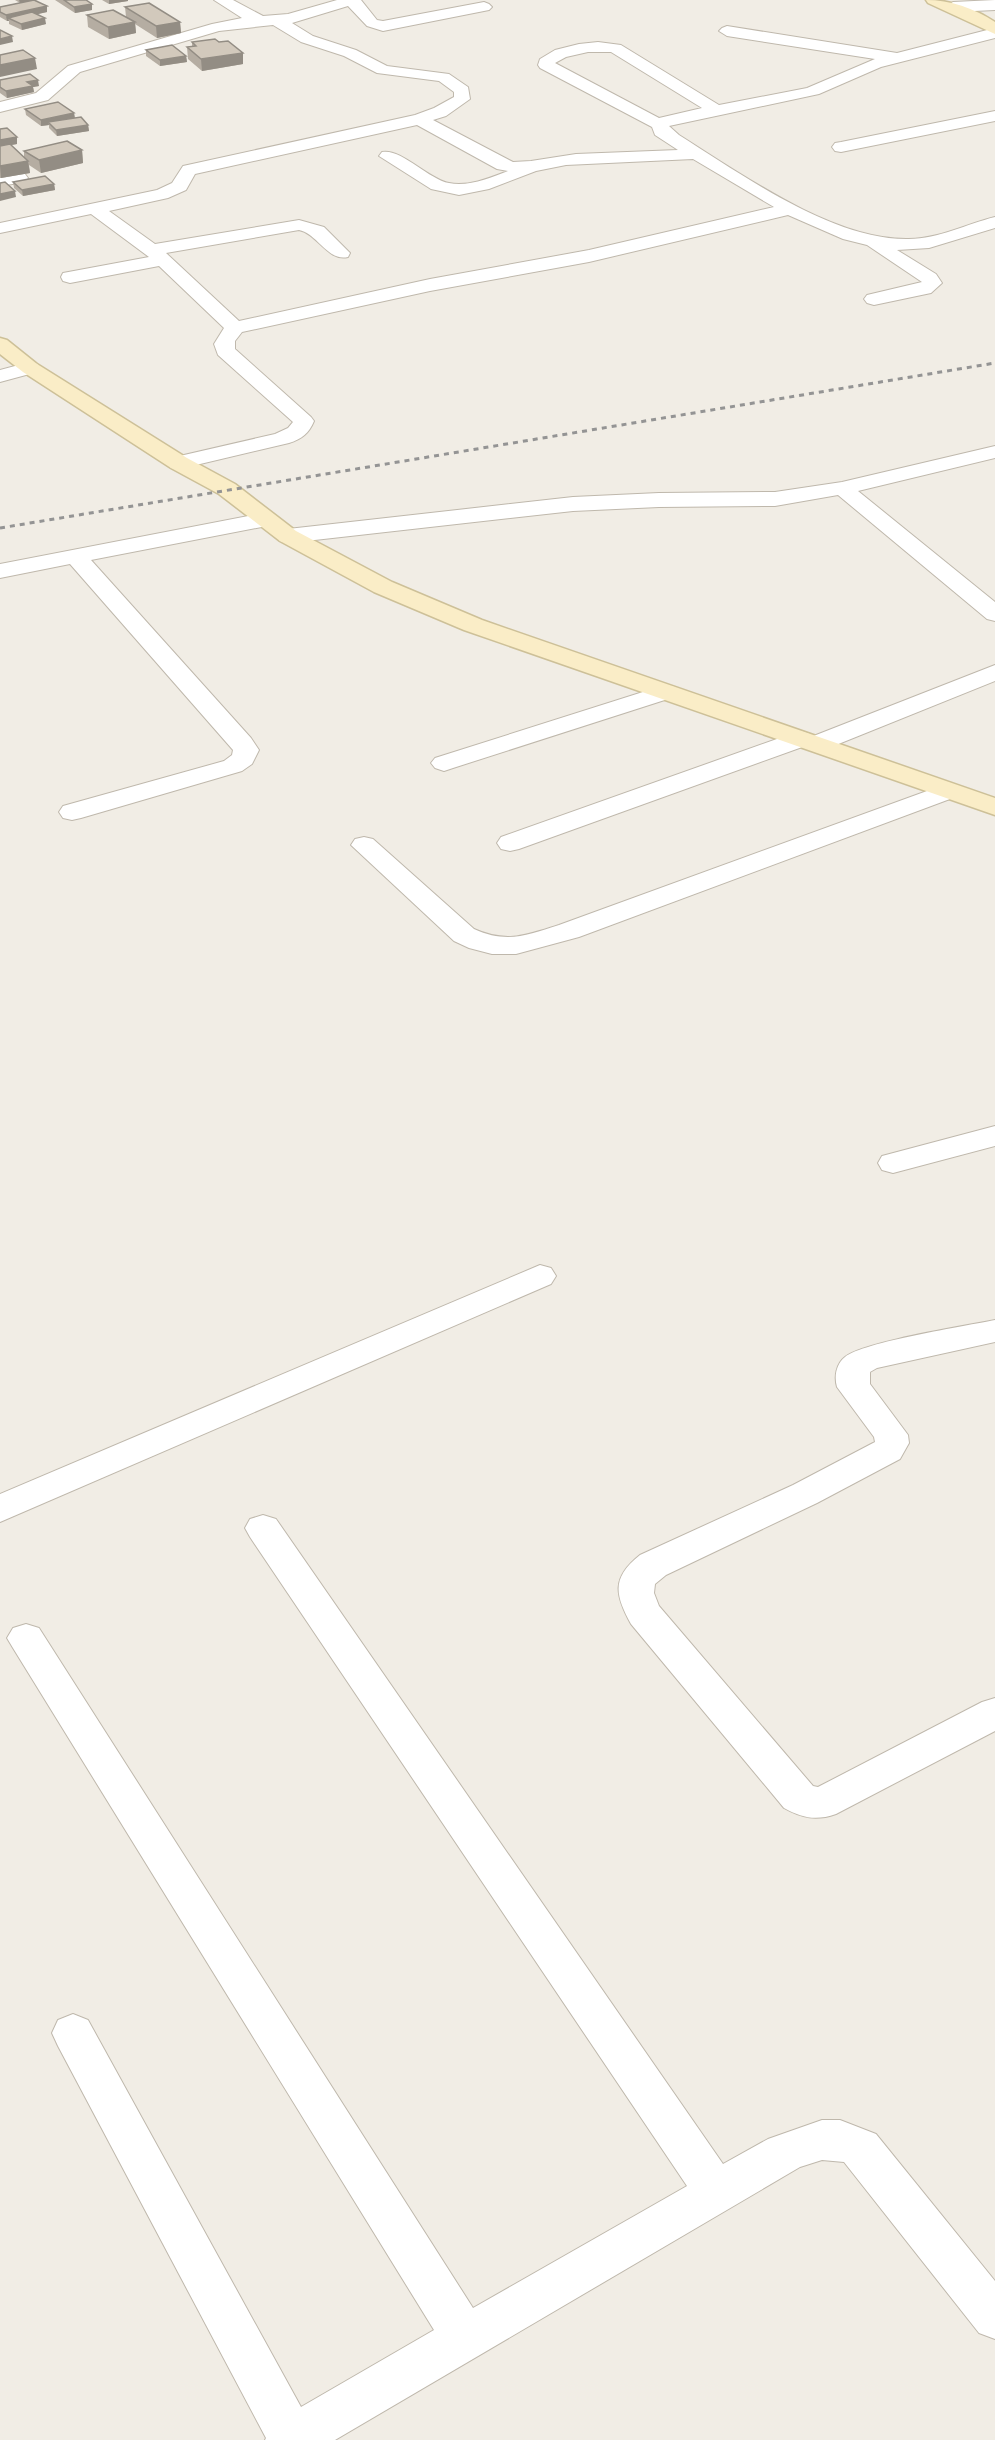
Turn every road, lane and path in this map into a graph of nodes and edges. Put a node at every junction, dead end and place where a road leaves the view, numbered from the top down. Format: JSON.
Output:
{"nodes":[{"id":1,"x":222,"y":0,"type":"edge"},
{"id":2,"x":352,"y":0,"type":"edge"},
{"id":3,"x":934,"y":0,"type":"edge"},
{"id":4,"x":995,"y":4,"type":"edge"},
{"id":5,"x":484,"y":7,"type":"dead end"},
{"id":6,"x":953,"y":8,"type":"junction"},
{"id":7,"x":272,"y":21,"type":"junction"},
{"id":8,"x":995,"y":31,"type":"edge"},
{"id":9,"x":727,"y":32,"type":"dead end"},
{"id":10,"x":894,"y":58,"type":"junction"},
{"id":11,"x":0,"y":107,"type":"edge"},
{"id":12,"x":716,"y":110,"type":"junction"},
{"id":13,"x":995,"y":116,"type":"edge"},
{"id":14,"x":419,"y":119,"type":"junction"},
{"id":15,"x":660,"y":125,"type":"junction"},
{"id":16,"x":841,"y":147,"type":"dead end"},
{"id":17,"x":698,"y":154,"type":"junction"},
{"id":18,"x":387,"y":156,"type":"dead end"},
{"id":19,"x":532,"y":168,"type":"junction"},
{"id":20,"x":19,"y":178,"type":"edge"},
{"id":21,"x":0,"y":181,"type":"edge"},
{"id":22,"x":92,"y":207,"type":"junction"},
{"id":23,"x":790,"y":208,"type":"junction"},
{"id":24,"x":995,"y":222,"type":"edge"},
{"id":25,"x":0,"y":228,"type":"edge"},
{"id":26,"x":874,"y":243,"type":"junction"},
{"id":27,"x":341,"y":253,"type":"dead end"},
{"id":28,"x":157,"y":255,"type":"junction"},
{"id":29,"x":70,"y":277,"type":"dead end"},
{"id":30,"x":874,"y":299,"type":"dead end"},
{"id":31,"x":236,"y":328,"type":"junction"},
{"id":32,"x":0,"y":344,"type":"edge"},
{"id":33,"x":30,"y":368,"type":"junction"},
{"id":34,"x":0,"y":376,"type":"edge"},
{"id":35,"x":995,"y":452,"type":"edge"},
{"id":36,"x":179,"y":463,"type":"junction"},
{"id":37,"x":842,"y":488,"type":"junction"},
{"id":38,"x":264,"y":520,"type":"junction"},
{"id":39,"x":288,"y":536,"type":"junction"},
{"id":40,"x":75,"y":556,"type":"junction"},
{"id":41,"x":0,"y":571,"type":"edge"},
{"id":42,"x":995,"y":614,"type":"edge"},
{"id":43,"x":995,"y":672,"type":"edge"},
{"id":44,"x":665,"y":692,"type":"junction"},
{"id":45,"x":808,"y":742,"type":"junction"},
{"id":46,"x":444,"y":763,"type":"dead end"},
{"id":47,"x":949,"y":791,"type":"junction"},
{"id":48,"x":995,"y":807,"type":"edge"},
{"id":49,"x":72,"y":812,"type":"dead end"},
{"id":50,"x":510,"y":843,"type":"dead end"},
{"id":51,"x":364,"y":845,"type":"dead end"},
{"id":52,"x":995,"y":1136,"type":"edge"},
{"id":53,"x":893,"y":1163,"type":"dead end"},
{"id":54,"x":540,"y":1276,"type":"dead end"},
{"id":55,"x":995,"y":1331,"type":"edge"},
{"id":56,"x":0,"y":1509,"type":"edge"},
{"id":57,"x":263,"y":1528,"type":"dead end"},
{"id":58,"x":26,"y":1638,"type":"dead end"},
{"id":59,"x":995,"y":1713,"type":"edge"},
{"id":60,"x":73,"y":2033,"type":"dead end"},
{"id":61,"x":716,"y":2191,"type":"junction"},
{"id":62,"x":995,"y":2317,"type":"edge"},
{"id":63,"x":465,"y":2338,"type":"junction"},
{"id":64,"x":290,"y":2439,"type":"edge"}],
"edges":[{"from":1,"to":7,"type":"street"},
{"from":2,"to":5,"type":"street"},
{"from":2,"to":7,"type":"street"},
{"from":3,"to":6,"type":"main road"},
{"from":4,"to":6,"type":"street"},
{"from":6,"to":8,"type":"main road"},
{"from":7,"to":11,"type":"street"},
{"from":7,"to":14,"type":"street"},
{"from":8,"to":10,"type":"street"},
{"from":9,"to":10,"type":"street"},
{"from":10,"to":12,"type":"street"},
{"from":12,"to":15,"type":"street"},
{"from":12,"to":15,"type":"street"},
{"from":13,"to":16,"type":"street"},
{"from":14,"to":19,"type":"street"},
{"from":14,"to":22,"type":"street"},
{"from":15,"to":17,"type":"street"},
{"from":17,"to":19,"type":"street"},
{"from":17,"to":23,"type":"street"},
{"from":18,"to":19,"type":"street"},
{"from":20,"to":21,"type":"street"},
{"from":22,"to":25,"type":"street"},
{"from":22,"to":28,"type":"street"},
{"from":23,"to":26,"type":"street"},
{"from":23,"to":31,"type":"street"},
{"from":24,"to":26,"type":"street"},
{"from":26,"to":30,"type":"street"},
{"from":27,"to":28,"type":"street"},
{"from":28,"to":29,"type":"street"},
{"from":28,"to":31,"type":"street"},
{"from":31,"to":36,"type":"street"},
{"from":32,"to":33,"type":"main road"},
{"from":33,"to":34,"type":"street"},
{"from":33,"to":36,"type":"main road"},
{"from":35,"to":37,"type":"street"},
{"from":36,"to":38,"type":"main road"},
{"from":37,"to":39,"type":"street"},
{"from":37,"to":42,"type":"street"},
{"from":38,"to":39,"type":"main road"},
{"from":38,"to":40,"type":"street"},
{"from":39,"to":44,"type":"main road"},
{"from":40,"to":41,"type":"street"},
{"from":40,"to":49,"type":"street"},
{"from":43,"to":45,"type":"street"},
{"from":44,"to":45,"type":"main road"},
{"from":44,"to":46,"type":"street"},
{"from":45,"to":47,"type":"main road"},
{"from":45,"to":50,"type":"street"},
{"from":47,"to":48,"type":"main road"},
{"from":47,"to":51,"type":"street"},
{"from":52,"to":53,"type":"street"},
{"from":54,"to":56,"type":"street"},
{"from":55,"to":59,"type":"street"},
{"from":57,"to":61,"type":"street"},
{"from":58,"to":63,"type":"street"},
{"from":60,"to":64,"type":"street"},
{"from":61,"to":62,"type":"street"},
{"from":61,"to":63,"type":"street"},
{"from":63,"to":64,"type":"street"}]}
